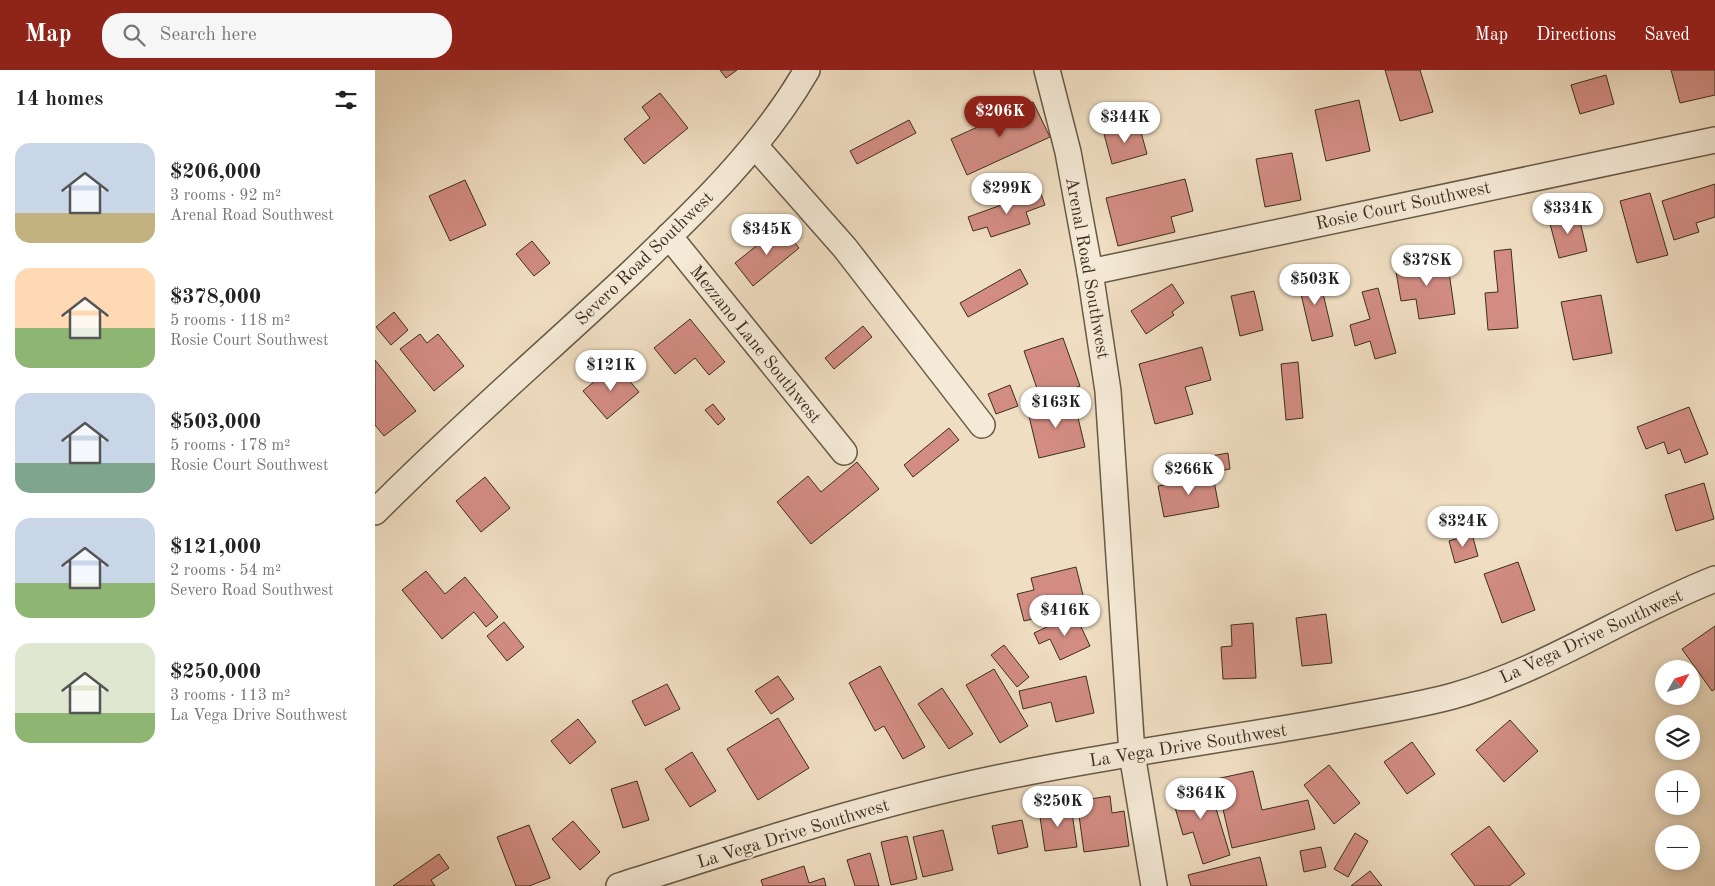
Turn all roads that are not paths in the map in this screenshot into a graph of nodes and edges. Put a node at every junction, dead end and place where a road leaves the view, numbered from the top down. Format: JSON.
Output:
{"nodes":[{"id":1,"x":807,"y":70,"type":"edge"},
{"id":2,"x":1047,"y":70,"type":"edge"},
{"id":3,"x":1715,"y":140,"type":"edge"},
{"id":4,"x":755,"y":146,"type":"junction"},
{"id":5,"x":669,"y":236,"type":"junction"},
{"id":6,"x":1090,"y":272,"type":"junction"},
{"id":7,"x":982,"y":425,"type":"dead end"},
{"id":8,"x":843,"y":452,"type":"dead end"},
{"id":9,"x":375,"y":512,"type":"edge"},
{"id":10,"x":1715,"y":579,"type":"edge"},
{"id":11,"x":1132,"y":754,"type":"junction"},
{"id":12,"x":649,"y":882,"type":"edge"},
{"id":13,"x":619,"y":886,"type":"edge"},
{"id":14,"x":1154,"y":886,"type":"edge"}],
"edges":[{"from":1,"to":4,"type":"street","name":"Severo Road Southwest"},
{"from":2,"to":6,"type":"street","name":"Arenal Road Southwest"},
{"from":3,"to":6,"type":"street","name":"Rosie Court Southwest"},
{"from":4,"to":5,"type":"street","name":"Severo Road Southwest"},
{"from":4,"to":7,"type":"street"},
{"from":5,"to":8,"type":"street","name":"Mezzano Lane Southwest"},
{"from":5,"to":9,"type":"street","name":"Severo Road Southwest"},
{"from":6,"to":11,"type":"street","name":"Arenal Road Southwest"},
{"from":10,"to":11,"type":"street","name":"La Vega Drive Southwest"},
{"from":11,"to":12,"type":"street","name":"La Vega Drive Southwest"},
{"from":11,"to":14,"type":"street","name":"Arenal Road Southwest"},
{"from":12,"to":13,"type":"street","name":"La Vega Drive Southwest"}]}
